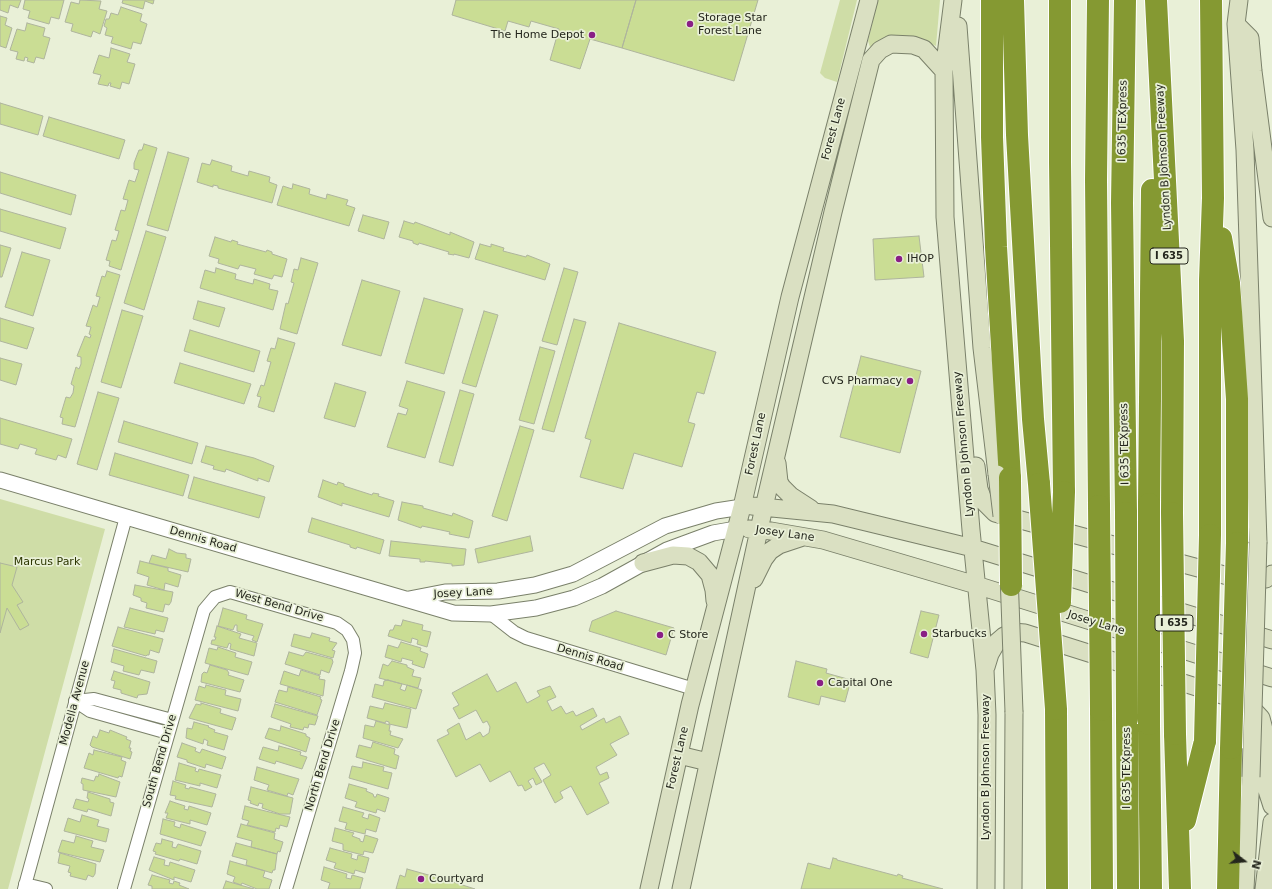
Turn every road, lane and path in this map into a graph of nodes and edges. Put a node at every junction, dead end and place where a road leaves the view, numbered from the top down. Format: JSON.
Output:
{"nodes":[{"id":1,"x":869,"y":0,"type":"edge"},
{"id":2,"x":954,"y":0,"type":"edge"},
{"id":3,"x":992,"y":0,"type":"edge"},
{"id":4,"x":1013,"y":0,"type":"edge"},
{"id":5,"x":1060,"y":0,"type":"edge"},
{"id":6,"x":1085,"y":0,"type":"edge"},
{"id":7,"x":1098,"y":0,"type":"edge"},
{"id":8,"x":1125,"y":0,"type":"edge"},
{"id":9,"x":1155,"y":0,"type":"edge"},
{"id":10,"x":1211,"y":0,"type":"edge"},
{"id":11,"x":1239,"y":0,"type":"edge"},
{"id":12,"x":1236,"y":24,"type":"junction"},
{"id":13,"x":944,"y":71,"type":"junction"},
{"id":14,"x":845,"y":91,"type":"junction"},
{"id":15,"x":861,"y":96,"type":"junction"},
{"id":16,"x":1096,"y":180,"type":"junction"},
{"id":17,"x":1213,"y":198,"type":"junction"},
{"id":18,"x":1272,"y":218,"type":"edge"},
{"id":19,"x":962,"y":431,"type":"junction"},
{"id":20,"x":776,"y":457,"type":"junction"},
{"id":21,"x":1003,"y":476,"type":"junction"},
{"id":22,"x":0,"y":480,"type":"edge"},
{"id":23,"x":742,"y":507,"type":"junction"},
{"id":24,"x":764,"y":507,"type":"junction"},
{"id":25,"x":815,"y":511,"type":"junction"},
{"id":26,"x":126,"y":517,"type":"junction"},
{"id":27,"x":736,"y":529,"type":"junction"},
{"id":28,"x":759,"y":530,"type":"junction"},
{"id":29,"x":806,"y":537,"type":"junction"},
{"id":30,"x":973,"y":548,"type":"junction"},
{"id":31,"x":643,"y":563,"type":"junction"},
{"id":32,"x":1272,"y":574,"type":"edge"},
{"id":33,"x":558,"y":579,"type":"junction"},
{"id":34,"x":976,"y":585,"type":"junction"},
{"id":35,"x":1011,"y":585,"type":"joint"},
{"id":36,"x":406,"y":599,"type":"junction"},
{"id":37,"x":565,"y":600,"type":"junction"},
{"id":38,"x":742,"y":604,"type":"junction"},
{"id":39,"x":715,"y":609,"type":"junction"},
{"id":40,"x":491,"y":614,"type":"junction"},
{"id":41,"x":197,"y":633,"type":"joint"},
{"id":42,"x":353,"y":640,"type":"joint"},
{"id":43,"x":1272,"y":640,"type":"edge"},
{"id":44,"x":985,"y":670,"type":"junction"},
{"id":45,"x":1272,"y":678,"type":"edge"},
{"id":46,"x":694,"y":689,"type":"junction"},
{"id":47,"x":75,"y":701,"type":"junction"},
{"id":48,"x":1056,"y":709,"type":"junction"},
{"id":49,"x":172,"y":720,"type":"junction"},
{"id":50,"x":168,"y":733,"type":"junction"},
{"id":51,"x":679,"y":755,"type":"junction"},
{"id":52,"x":708,"y":762,"type":"junction"},
{"id":53,"x":1272,"y":806,"type":"edge"},
{"id":54,"x":1272,"y":822,"type":"edge"},
{"id":55,"x":1179,"y":849,"type":"junction"},
{"id":56,"x":24,"y":886,"type":"edge"},
{"id":57,"x":46,"y":889,"type":"edge"},
{"id":58,"x":124,"y":889,"type":"edge"},
{"id":59,"x":286,"y":889,"type":"edge"},
{"id":60,"x":649,"y":889,"type":"edge"},
{"id":61,"x":681,"y":889,"type":"edge"},
{"id":62,"x":986,"y":889,"type":"edge"},
{"id":63,"x":1014,"y":889,"type":"edge"},
{"id":64,"x":1058,"y":889,"type":"edge"},
{"id":65,"x":1102,"y":889,"type":"edge"},
{"id":66,"x":1128,"y":889,"type":"edge"},
{"id":67,"x":1151,"y":889,"type":"edge"},
{"id":68,"x":1180,"y":889,"type":"edge"},
{"id":69,"x":1228,"y":889,"type":"edge"},
{"id":70,"x":1245,"y":889,"type":"edge"},
{"id":71,"x":1264,"y":889,"type":"edge"}],
"edges":[{"from":1,"to":14,"type":"main road","name":"Forest Lane"},
{"from":2,"to":13,"type":"main road","name":"Lyndon B Johnson Freeway"},
{"from":2,"to":21,"type":"main road"},
{"from":3,"to":21,"type":"highway"},
{"from":4,"to":48,"type":"highway","bridge":true},
{"from":5,"to":48,"type":"highway","bridge":true},
{"from":6,"to":16,"type":"highway"},
{"from":7,"to":16,"type":"highway"},
{"from":8,"to":66,"type":"highway","name":"I 635 TEXpress","bridge":true},
{"from":9,"to":55,"type":"highway","name":"Lyndon B Johnson Freeway","number":"I 635","bridge":true},
{"from":9,"to":67,"type":"highway","bridge":true},
{"from":10,"to":17,"type":"highway"},
{"from":11,"to":12,"type":"main road"},
{"from":12,"to":18,"type":"main road"},
{"from":12,"to":70,"type":"main road","bridge":true},
{"from":13,"to":15,"type":"main road","name":"Forest Lane"},
{"from":13,"to":19,"type":"main road","name":"Lyndon B Johnson Freeway"},
{"from":14,"to":15,"type":"main road"},
{"from":14,"to":23,"type":"main road","name":"Forest Lane"},
{"from":15,"to":20,"type":"main road","name":"Forest Lane"},
{"from":16,"to":65,"type":"highway","bridge":true},
{"from":17,"to":55,"type":"highway","bridge":true},
{"from":17,"to":69,"type":"highway","bridge":true},
{"from":19,"to":30,"type":"main road","name":"Lyndon B Johnson Freeway"},
{"from":19,"to":32,"type":"main road"},
{"from":20,"to":24,"type":"main road","name":"Forest Lane"},
{"from":20,"to":25,"type":"main road"},
{"from":21,"to":35,"type":"highway","bridge":true},
{"from":22,"to":26,"type":"street","name":"Dennis Road"},
{"from":23,"to":24,"type":"main road","name":"Josey Lane"},
{"from":23,"to":27,"type":"main road","name":"Forest Lane"},
{"from":23,"to":33,"type":"street","name":"Josey Lane"},
{"from":24,"to":25,"type":"main road","name":"Josey Lane"},
{"from":24,"to":28,"type":"main road","name":"Forest Lane"},
{"from":25,"to":30,"type":"main road","name":"Josey Lane"},
{"from":26,"to":36,"type":"street","name":"Dennis Road"},
{"from":26,"to":47,"type":"street","name":"Modella Avenue"},
{"from":27,"to":28,"type":"main road","name":"Josey Lane"},
{"from":27,"to":31,"type":"street","name":"Josey Lane"},
{"from":27,"to":39,"type":"main road","name":"Forest Lane"},
{"from":28,"to":29,"type":"main road","name":"Josey Lane"},
{"from":28,"to":38,"type":"main road","name":"Forest Lane"},
{"from":29,"to":34,"type":"main road","name":"Josey Lane"},
{"from":29,"to":38,"type":"main road"},
{"from":30,"to":34,"type":"main road","name":"Lyndon B Johnson Freeway"},
{"from":30,"to":43,"type":"main road","name":"Josey Lane"},
{"from":31,"to":37,"type":"street","name":"Josey Lane"},
{"from":31,"to":39,"type":"main road"},
{"from":33,"to":36,"type":"street","name":"Josey Lane"},
{"from":33,"to":37,"type":"street"},
{"from":34,"to":44,"type":"main road","name":"Lyndon B Johnson Freeway"},
{"from":34,"to":45,"type":"main road","name":"Josey Lane"},
{"from":35,"to":63,"type":"main road","bridge":true},
{"from":36,"to":40,"type":"street","name":"Josey Lane"},
{"from":37,"to":40,"type":"street","name":"Josey Lane"},
{"from":38,"to":52,"type":"main road","name":"Forest Lane"},
{"from":39,"to":46,"type":"main road","name":"Forest Lane"},
{"from":40,"to":46,"type":"street","name":"Dennis Road"},
{"from":41,"to":42,"type":"street","name":"West Bend Drive"},
{"from":41,"to":49,"type":"street","name":"South Bend Drive"},
{"from":42,"to":59,"type":"street","name":"North Bend Drive"},
{"from":44,"to":53,"type":"main road"},
{"from":44,"to":62,"type":"main road","name":"Lyndon B Johnson Freeway"},
{"from":46,"to":51,"type":"main road","name":"Forest Lane"},
{"from":47,"to":49,"type":"street"},
{"from":47,"to":50,"type":"street"},
{"from":47,"to":56,"type":"street","name":"Modella Avenue"},
{"from":48,"to":64,"type":"highway"},
{"from":49,"to":50,"type":"street","name":"South Bend Drive"},
{"from":50,"to":58,"type":"street","name":"South Bend Drive"},
{"from":51,"to":52,"type":"main road"},
{"from":51,"to":60,"type":"main road","name":"Forest Lane"},
{"from":52,"to":61,"type":"main road","name":"Forest Lane"},
{"from":54,"to":71,"type":"main road"},
{"from":55,"to":68,"type":"highway","name":"Lyndon B Johnson Freeway","number":"I 635"},
{"from":56,"to":57,"type":"street"}]}
